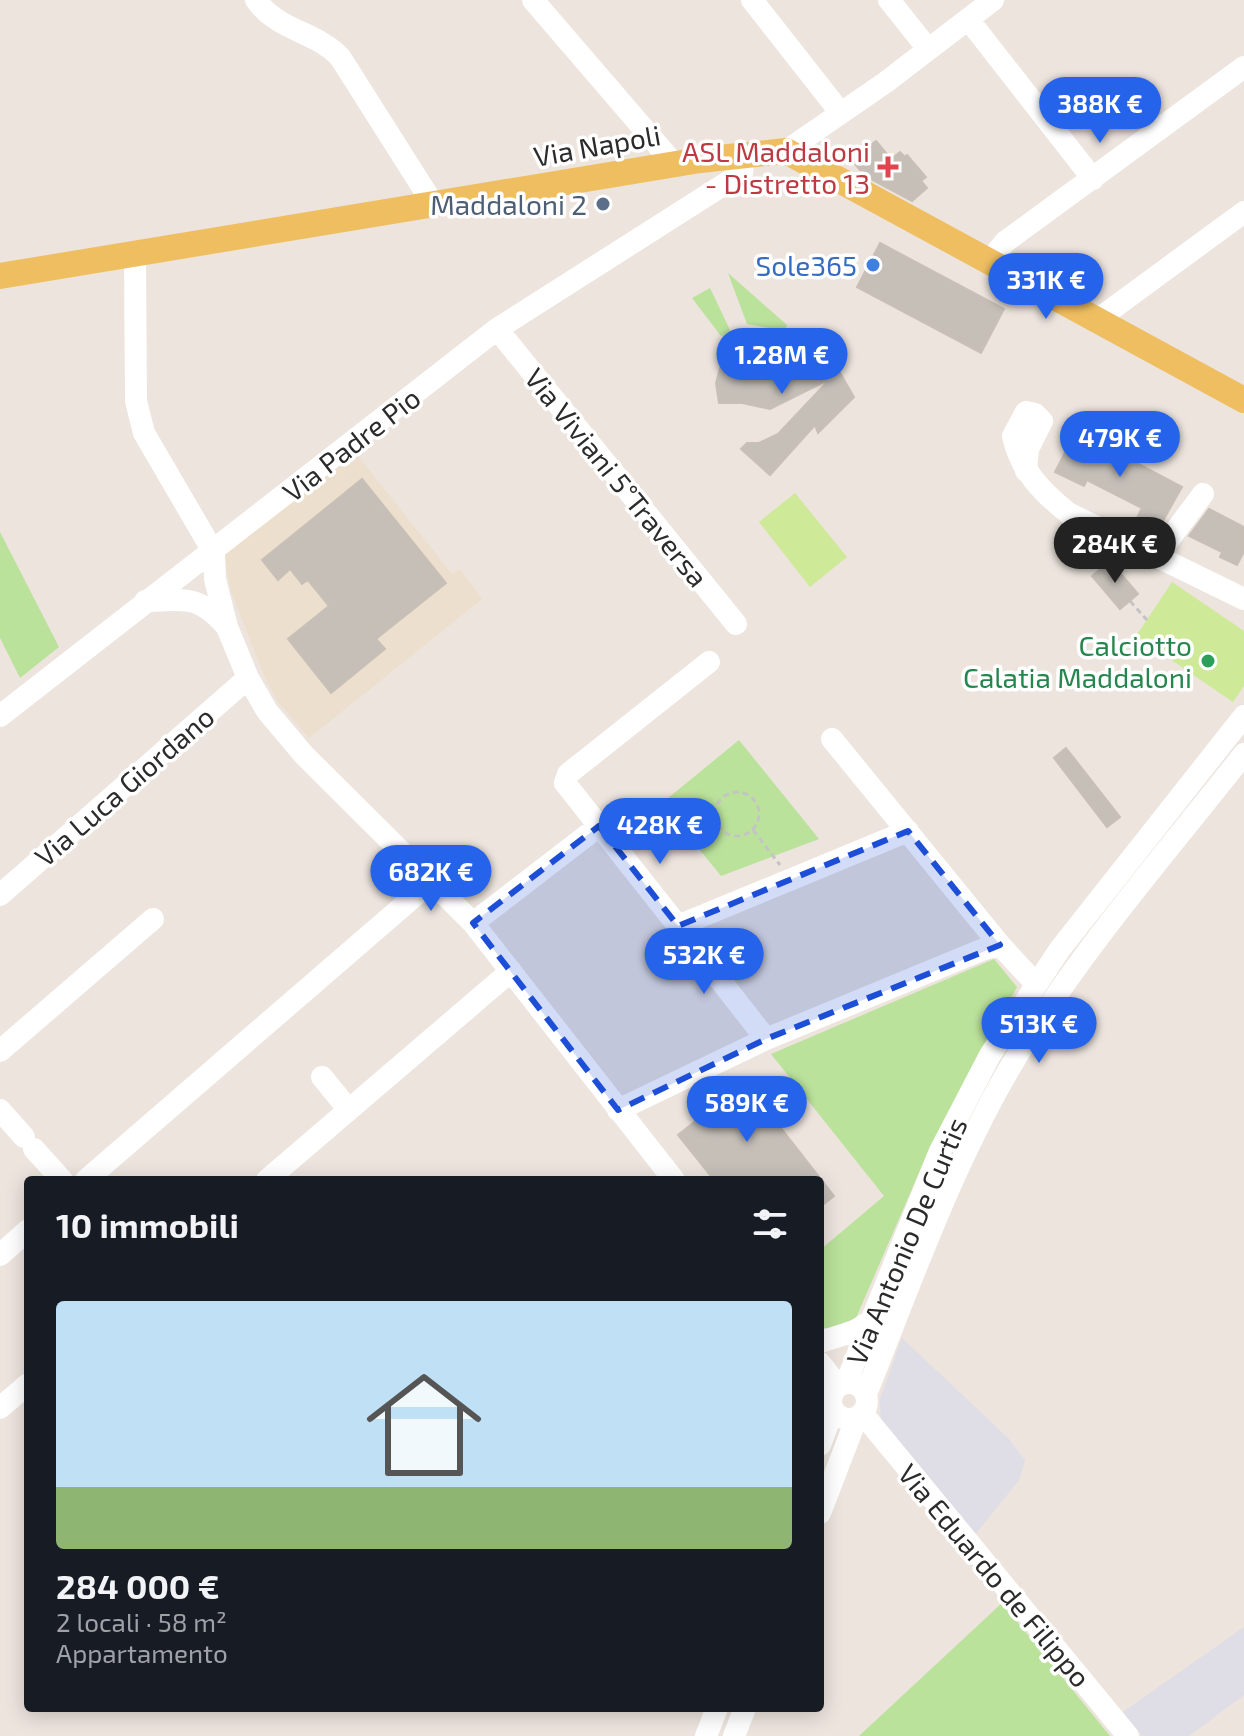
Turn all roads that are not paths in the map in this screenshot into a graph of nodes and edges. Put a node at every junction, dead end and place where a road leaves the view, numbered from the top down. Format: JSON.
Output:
{"nodes":[{"id":1,"x":256,"y":0,"type":"edge"},
{"id":2,"x":533,"y":0,"type":"edge"},
{"id":3,"x":752,"y":0,"type":"edge"},
{"id":4,"x":889,"y":0,"type":"edge"},
{"id":5,"x":980,"y":7,"type":"edge"},
{"id":6,"x":928,"y":49,"type":"junction"},
{"id":7,"x":1244,"y":67,"type":"edge"},
{"id":8,"x":840,"y":112,"type":"junction"},
{"id":9,"x":786,"y":151,"type":"junction"},
{"id":10,"x":744,"y":155,"type":"junction"},
{"id":11,"x":687,"y":162,"type":"junction"},
{"id":12,"x":1093,"y":179,"type":"junction"},
{"id":13,"x":715,"y":190,"type":"junction"},
{"id":14,"x":435,"y":207,"type":"junction"},
{"id":15,"x":1244,"y":212,"type":"edge"},
{"id":16,"x":135,"y":254,"type":"junction"},
{"id":17,"x":990,"y":260,"type":"junction"},
{"id":18,"x":0,"y":276,"type":"edge"},
{"id":19,"x":1097,"y":320,"type":"junction"},
{"id":20,"x":497,"y":329,"type":"junction"},
{"id":21,"x":1244,"y":400,"type":"edge"},
{"id":22,"x":1026,"y":471,"type":"dead end"},
{"id":23,"x":1203,"y":494,"type":"dead end"},
{"id":24,"x":214,"y":553,"type":"junction"},
{"id":25,"x":1156,"y":557,"type":"junction"},
{"id":26,"x":1244,"y":599,"type":"edge"},
{"id":27,"x":145,"y":601,"type":"junction"},
{"id":28,"x":736,"y":624,"type":"dead end"},
{"id":29,"x":227,"y":627,"type":"junction"},
{"id":30,"x":709,"y":662,"type":"dead end"},
{"id":31,"x":248,"y":678,"type":"junction"},
{"id":32,"x":0,"y":716,"type":"edge"},
{"id":33,"x":1244,"y":716,"type":"edge"},
{"id":34,"x":832,"y":739,"type":"dead end"},
{"id":35,"x":1244,"y":754,"type":"edge"},
{"id":36,"x":599,"y":826,"type":"junction"},
{"id":37,"x":908,"y":831,"type":"junction"},
{"id":38,"x":1139,"y":870,"type":"junction"},
{"id":39,"x":432,"y":881,"type":"junction"},
{"id":40,"x":0,"y":895,"type":"edge"},
{"id":41,"x":153,"y":919,"type":"dead end"},
{"id":42,"x":473,"y":923,"type":"junction"},
{"id":43,"x":678,"y":926,"type":"junction"},
{"id":44,"x":1000,"y":945,"type":"junction"},
{"id":45,"x":511,"y":971,"type":"junction"},
{"id":46,"x":1035,"y":983,"type":"junction"},
{"id":47,"x":766,"y":1039,"type":"junction"},
{"id":48,"x":0,"y":1051,"type":"edge"},
{"id":49,"x":322,"y":1077,"type":"dead end"},
{"id":50,"x":0,"y":1110,"type":"edge"},
{"id":51,"x":349,"y":1110,"type":"junction"},
{"id":52,"x":618,"y":1110,"type":"junction"},
{"id":53,"x":58,"y":1176,"type":"edge"},
{"id":54,"x":91,"y":1176,"type":"edge"},
{"id":55,"x":272,"y":1176,"type":"edge"},
{"id":56,"x":671,"y":1176,"type":"edge"},
{"id":57,"x":24,"y":1234,"type":"edge"},
{"id":58,"x":0,"y":1255,"type":"edge"},
{"id":59,"x":872,"y":1320,"type":"junction"},
{"id":60,"x":824,"y":1341,"type":"edge"},
{"id":61,"x":824,"y":1367,"type":"edge"},
{"id":62,"x":24,"y":1387,"type":"edge"},
{"id":63,"x":854,"y":1399,"type":"junction"},
{"id":64,"x":0,"y":1408,"type":"edge"},
{"id":65,"x":824,"y":1434,"type":"edge"},
{"id":66,"x":824,"y":1500,"type":"edge"},
{"id":67,"x":715,"y":1712,"type":"edge"},
{"id":68,"x":743,"y":1712,"type":"edge"},
{"id":69,"x":706,"y":1736,"type":"edge"},
{"id":70,"x":734,"y":1736,"type":"edge"},
{"id":71,"x":1128,"y":1736,"type":"edge"}],
"edges":[{"from":1,"to":14,"type":"street"},
{"from":2,"to":11,"type":"street"},
{"from":3,"to":8,"type":"street"},
{"from":4,"to":6,"type":"street"},
{"from":5,"to":6,"type":"street"},
{"from":5,"to":12,"type":"street"},
{"from":6,"to":8,"type":"street"},
{"from":7,"to":12,"type":"street"},
{"from":8,"to":9,"type":"street"},
{"from":9,"to":10,"type":"main road","name":"Via Napoli"},
{"from":9,"to":17,"type":"main road"},
{"from":10,"to":11,"type":"main road","name":"Via Napoli"},
{"from":10,"to":13,"type":"street","name":"Via Padre Pio"},
{"from":11,"to":13,"type":"street"},
{"from":11,"to":14,"type":"main road","name":"Via Napoli"},
{"from":12,"to":17,"type":"street"},
{"from":13,"to":20,"type":"street","name":"Via Padre Pio"},
{"from":14,"to":16,"type":"main road","name":"Via Napoli"},
{"from":15,"to":19,"type":"street"},
{"from":16,"to":18,"type":"main road","name":"Via Napoli"},
{"from":16,"to":24,"type":"street"},
{"from":17,"to":19,"type":"main road"},
{"from":19,"to":21,"type":"main road"},
{"from":20,"to":24,"type":"street","name":"Via Padre Pio"},
{"from":20,"to":28,"type":"street","name":"Via Viviani 5°Traversa"},
{"from":22,"to":25,"type":"street"},
{"from":23,"to":25,"type":"street"},
{"from":24,"to":27,"type":"street","name":"Via Padre Pio"},
{"from":24,"to":29,"type":"street"},
{"from":25,"to":26,"type":"street"},
{"from":27,"to":29,"type":"street"},
{"from":27,"to":32,"type":"street","name":"Via Padre Pio"},
{"from":29,"to":31,"type":"street"},
{"from":30,"to":36,"type":"street"},
{"from":31,"to":39,"type":"street"},
{"from":31,"to":40,"type":"street","name":"Via Luca Giordano"},
{"from":33,"to":38,"type":"street","name":"Via Antonio De Curtis"},
{"from":34,"to":37,"type":"street"},
{"from":35,"to":38,"type":"street","name":"Via Antonio De Curtis"},
{"from":36,"to":42,"type":"street"},
{"from":36,"to":43,"type":"street"},
{"from":37,"to":43,"type":"street"},
{"from":37,"to":44,"type":"street"},
{"from":38,"to":46,"type":"street","name":"Via Antonio De Curtis"},
{"from":38,"to":63,"type":"street","name":"Via Antonio De Curtis"},
{"from":39,"to":42,"type":"street"},
{"from":39,"to":54,"type":"street"},
{"from":41,"to":48,"type":"street"},
{"from":42,"to":45,"type":"street"},
{"from":43,"to":47,"type":"street"},
{"from":44,"to":46,"type":"street"},
{"from":44,"to":47,"type":"street"},
{"from":45,"to":51,"type":"street"},
{"from":45,"to":52,"type":"street"},
{"from":46,"to":59,"type":"street","name":"Via Antonio De Curtis"},
{"from":47,"to":52,"type":"street"},
{"from":49,"to":51,"type":"street"},
{"from":50,"to":53,"type":"street"},
{"from":51,"to":55,"type":"street"},
{"from":52,"to":56,"type":"street"},
{"from":57,"to":58,"type":"street"},
{"from":59,"to":60,"type":"street"},
{"from":59,"to":63,"type":"street","name":"Via Antonio De Curtis"},
{"from":61,"to":63,"type":"street","name":"Via Eduardo de Filippo"},
{"from":62,"to":64,"type":"street"},
{"from":63,"to":65,"type":"street","name":"Via Antonio De Curtis"},
{"from":63,"to":66,"type":"street","name":"Via Antonio De Curtis"},
{"from":63,"to":71,"type":"street","name":"Via Eduardo de Filippo"},
{"from":67,"to":69,"type":"street"},
{"from":68,"to":70,"type":"street"}]}
